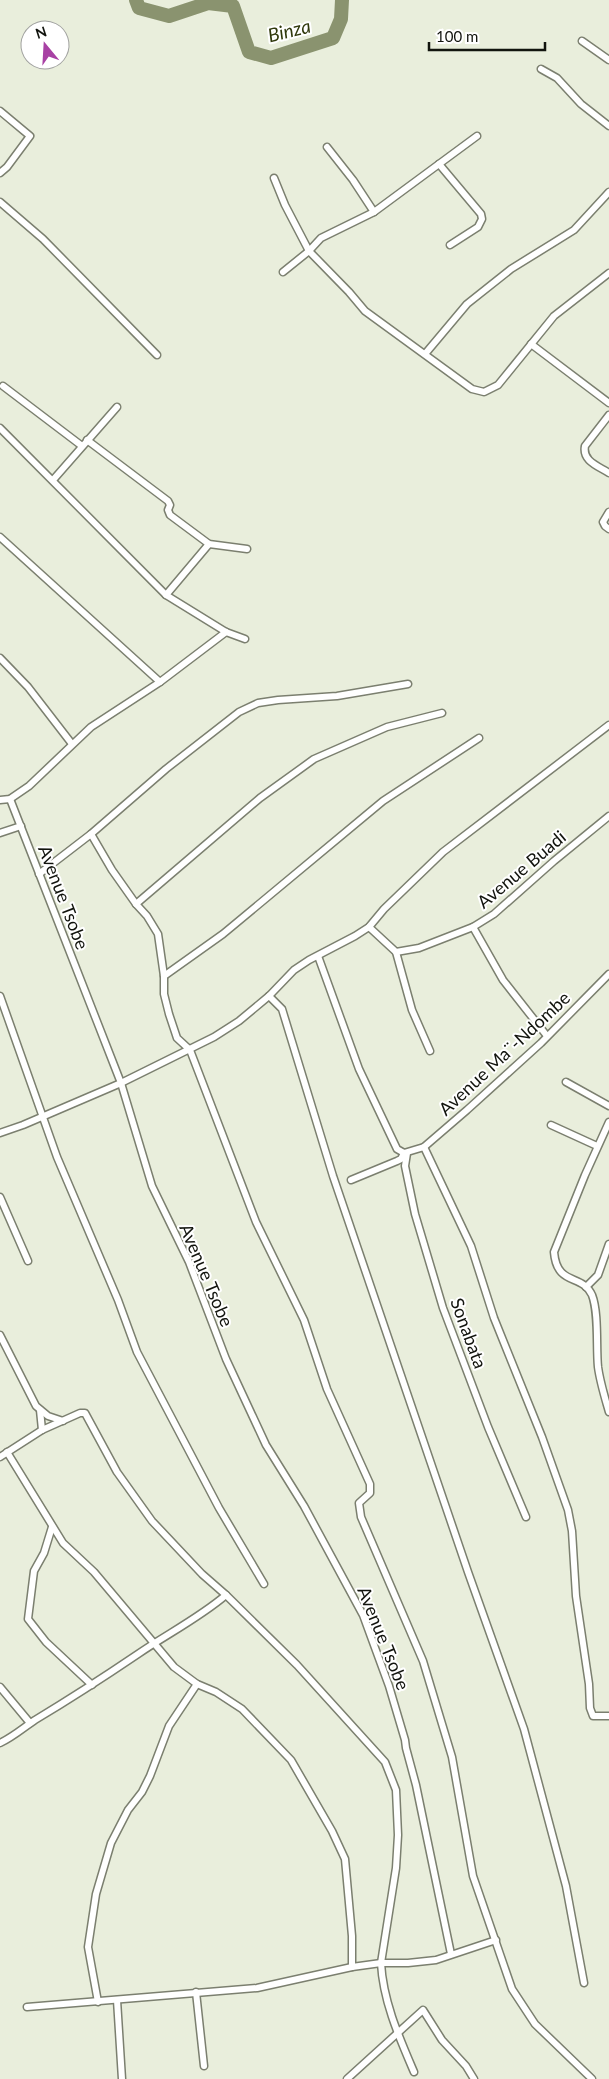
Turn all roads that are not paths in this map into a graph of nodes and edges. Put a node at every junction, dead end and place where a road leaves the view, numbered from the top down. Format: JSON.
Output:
{"nodes":[{"id":1,"x":582,"y":41,"type":"dead end"},
{"id":2,"x":609,"y":60,"type":"edge"},
{"id":3,"x":541,"y":69,"type":"dead end"},
{"id":4,"x":0,"y":111,"type":"edge"},
{"id":5,"x":609,"y":126,"type":"edge"},
{"id":6,"x":477,"y":136,"type":"dead end"},
{"id":7,"x":327,"y":148,"type":"dead end"},
{"id":8,"x":439,"y":164,"type":"junction"},
{"id":9,"x":0,"y":173,"type":"edge"},
{"id":10,"x":274,"y":178,"type":"dead end"},
{"id":11,"x":609,"y":192,"type":"edge"},
{"id":12,"x":0,"y":202,"type":"edge"},
{"id":13,"x":374,"y":212,"type":"junction"},
{"id":14,"x":450,"y":245,"type":"dead end"},
{"id":15,"x":309,"y":251,"type":"junction"},
{"id":16,"x":283,"y":272,"type":"dead end"},
{"id":17,"x":609,"y":273,"type":"edge"},
{"id":18,"x":531,"y":344,"type":"junction"},
{"id":19,"x":425,"y":354,"type":"junction"},
{"id":20,"x":157,"y":355,"type":"dead end"},
{"id":21,"x":3,"y":386,"type":"dead end"},
{"id":22,"x":609,"y":403,"type":"edge"},
{"id":23,"x":117,"y":408,"type":"dead end"},
{"id":24,"x":609,"y":415,"type":"edge"},
{"id":25,"x":0,"y":428,"type":"edge"},
{"id":26,"x":87,"y":440,"type":"junction"},
{"id":27,"x":82,"y":446,"type":"junction"},
{"id":28,"x":609,"y":473,"type":"edge"},
{"id":29,"x":54,"y":480,"type":"junction"},
{"id":30,"x":609,"y":512,"type":"edge"},
{"id":31,"x":609,"y":529,"type":"edge"},
{"id":32,"x":0,"y":537,"type":"edge"},
{"id":33,"x":209,"y":544,"type":"junction"},
{"id":34,"x":247,"y":549,"type":"dead end"},
{"id":35,"x":166,"y":595,"type":"junction"},
{"id":36,"x":226,"y":632,"type":"junction"},
{"id":37,"x":245,"y":639,"type":"dead end"},
{"id":38,"x":0,"y":658,"type":"edge"},
{"id":39,"x":160,"y":682,"type":"junction"},
{"id":40,"x":408,"y":684,"type":"dead end"},
{"id":41,"x":442,"y":713,"type":"dead end"},
{"id":42,"x":609,"y":725,"type":"edge"},
{"id":43,"x":479,"y":738,"type":"dead end"},
{"id":44,"x":72,"y":744,"type":"junction"},
{"id":45,"x":10,"y":799,"type":"junction"},
{"id":46,"x":0,"y":800,"type":"edge"},
{"id":47,"x":609,"y":816,"type":"edge"},
{"id":48,"x":20,"y":826,"type":"junction"},
{"id":49,"x":0,"y":833,"type":"edge"},
{"id":50,"x":91,"y":834,"type":"junction"},
{"id":51,"x":39,"y":874,"type":"junction"},
{"id":52,"x":136,"y":904,"type":"junction"},
{"id":53,"x":369,"y":927,"type":"junction"},
{"id":54,"x":473,"y":927,"type":"junction"},
{"id":55,"x":396,"y":952,"type":"junction"},
{"id":56,"x":318,"y":956,"type":"junction"},
{"id":57,"x":609,"y":974,"type":"edge"},
{"id":58,"x":164,"y":976,"type":"junction"},
{"id":59,"x":0,"y":996,"type":"edge"},
{"id":60,"x":269,"y":996,"type":"junction"},
{"id":61,"x":547,"y":1036,"type":"junction"},
{"id":62,"x":190,"y":1050,"type":"junction"},
{"id":63,"x":430,"y":1051,"type":"dead end"},
{"id":64,"x":566,"y":1082,"type":"dead end"},
{"id":65,"x":121,"y":1084,"type":"junction"},
{"id":66,"x":609,"y":1106,"type":"edge"},
{"id":67,"x":42,"y":1117,"type":"junction"},
{"id":68,"x":609,"y":1122,"type":"edge"},
{"id":69,"x":551,"y":1125,"type":"dead end"},
{"id":70,"x":0,"y":1133,"type":"edge"},
{"id":71,"x":597,"y":1146,"type":"junction"},
{"id":72,"x":421,"y":1148,"type":"junction"},
{"id":73,"x":405,"y":1153,"type":"junction"},
{"id":74,"x":351,"y":1180,"type":"dead end"},
{"id":75,"x":0,"y":1197,"type":"edge"},
{"id":76,"x":609,"y":1244,"type":"edge"},
{"id":77,"x":28,"y":1262,"type":"dead end"},
{"id":78,"x":586,"y":1287,"type":"junction"},
{"id":79,"x":0,"y":1335,"type":"edge"},
{"id":80,"x":40,"y":1410,"type":"junction"},
{"id":81,"x":609,"y":1412,"type":"edge"},
{"id":82,"x":63,"y":1421,"type":"junction"},
{"id":83,"x":42,"y":1430,"type":"junction"},
{"id":84,"x":8,"y":1452,"type":"junction"},
{"id":85,"x":0,"y":1457,"type":"edge"},
{"id":86,"x":526,"y":1517,"type":"dead end"},
{"id":87,"x":52,"y":1527,"type":"junction"},
{"id":88,"x":264,"y":1584,"type":"dead end"},
{"id":89,"x":226,"y":1595,"type":"junction"},
{"id":90,"x":153,"y":1643,"type":"junction"},
{"id":91,"x":197,"y":1684,"type":"junction"},
{"id":92,"x":92,"y":1685,"type":"junction"},
{"id":93,"x":0,"y":1687,"type":"edge"},
{"id":94,"x":609,"y":1716,"type":"edge"},
{"id":95,"x":30,"y":1723,"type":"junction"},
{"id":96,"x":0,"y":1743,"type":"edge"},
{"id":97,"x":496,"y":1940,"type":"junction"},
{"id":98,"x":451,"y":1954,"type":"junction"},
{"id":99,"x":381,"y":1963,"type":"junction"},
{"id":100,"x":352,"y":1967,"type":"junction"},
{"id":101,"x":584,"y":1983,"type":"dead end"},
{"id":102,"x":196,"y":1992,"type":"junction"},
{"id":103,"x":117,"y":2000,"type":"junction"},
{"id":104,"x":98,"y":2002,"type":"junction"},
{"id":105,"x":27,"y":2007,"type":"dead end"},
{"id":106,"x":398,"y":2033,"type":"junction"},
{"id":107,"x":204,"y":2066,"type":"dead end"},
{"id":108,"x":414,"y":2072,"type":"dead end"},
{"id":109,"x":122,"y":2079,"type":"edge"},
{"id":110,"x":347,"y":2079,"type":"edge"},
{"id":111,"x":474,"y":2079,"type":"edge"},
{"id":112,"x":592,"y":2079,"type":"edge"}],
"edges":[{"from":1,"to":2,"type":"street"},
{"from":3,"to":5,"type":"street"},
{"from":4,"to":9,"type":"street"},
{"from":6,"to":8,"type":"street"},
{"from":7,"to":13,"type":"street"},
{"from":8,"to":13,"type":"street"},
{"from":8,"to":14,"type":"street"},
{"from":10,"to":15,"type":"street"},
{"from":11,"to":19,"type":"street"},
{"from":12,"to":20,"type":"street"},
{"from":13,"to":15,"type":"street"},
{"from":15,"to":16,"type":"street"},
{"from":15,"to":19,"type":"street"},
{"from":17,"to":18,"type":"street"},
{"from":18,"to":19,"type":"street"},
{"from":18,"to":22,"type":"street"},
{"from":21,"to":27,"type":"street"},
{"from":23,"to":26,"type":"street"},
{"from":24,"to":28,"type":"street"},
{"from":25,"to":29,"type":"street"},
{"from":26,"to":27,"type":"street"},
{"from":26,"to":33,"type":"street"},
{"from":27,"to":29,"type":"street"},
{"from":29,"to":35,"type":"street"},
{"from":30,"to":31,"type":"street"},
{"from":32,"to":39,"type":"street"},
{"from":33,"to":34,"type":"street"},
{"from":33,"to":35,"type":"street"},
{"from":35,"to":36,"type":"street"},
{"from":36,"to":37,"type":"street"},
{"from":36,"to":39,"type":"street"},
{"from":38,"to":44,"type":"street"},
{"from":39,"to":44,"type":"street"},
{"from":40,"to":50,"type":"street"},
{"from":41,"to":52,"type":"street"},
{"from":42,"to":53,"type":"street"},
{"from":43,"to":58,"type":"street"},
{"from":44,"to":45,"type":"street"},
{"from":45,"to":46,"type":"street"},
{"from":45,"to":48,"type":"street","name":"Avenue Tsobe"},
{"from":47,"to":54,"type":"street","name":"Avenue Buadi"},
{"from":48,"to":49,"type":"street"},
{"from":48,"to":51,"type":"street","name":"Avenue Tsobe"},
{"from":50,"to":51,"type":"street"},
{"from":50,"to":52,"type":"street"},
{"from":51,"to":65,"type":"street","name":"Avenue Tsobe"},
{"from":52,"to":58,"type":"street"},
{"from":53,"to":55,"type":"street"},
{"from":53,"to":56,"type":"street"},
{"from":54,"to":55,"type":"street","name":"Avenue Buadi"},
{"from":54,"to":61,"type":"street"},
{"from":55,"to":63,"type":"street"},
{"from":56,"to":60,"type":"street"},
{"from":56,"to":73,"type":"street"},
{"from":57,"to":61,"type":"street","name":"Avenue Ma¨-Ndombe"},
{"from":58,"to":62,"type":"street"},
{"from":59,"to":67,"type":"street"},
{"from":60,"to":62,"type":"street"},
{"from":60,"to":101,"type":"street"},
{"from":61,"to":72,"type":"street","name":"Avenue Ma¨-Ndombe"},
{"from":62,"to":65,"type":"street"},
{"from":62,"to":97,"type":"street"},
{"from":64,"to":66,"type":"street"},
{"from":65,"to":67,"type":"street"},
{"from":65,"to":98,"type":"street","name":"Avenue Tsobe"},
{"from":67,"to":70,"type":"street"},
{"from":67,"to":88,"type":"street"},
{"from":68,"to":71,"type":"street"},
{"from":69,"to":71,"type":"street"},
{"from":71,"to":78,"type":"street"},
{"from":72,"to":73,"type":"street"},
{"from":72,"to":94,"type":"street"},
{"from":73,"to":74,"type":"street"},
{"from":73,"to":86,"type":"street","name":"Sonabata"},
{"from":75,"to":77,"type":"street"},
{"from":76,"to":78,"type":"street"},
{"from":78,"to":81,"type":"street"},
{"from":79,"to":80,"type":"street"},
{"from":80,"to":82,"type":"street"},
{"from":80,"to":83,"type":"street"},
{"from":82,"to":83,"type":"street"},
{"from":82,"to":89,"type":"street"},
{"from":83,"to":84,"type":"street"},
{"from":84,"to":85,"type":"street"},
{"from":84,"to":87,"type":"street"},
{"from":87,"to":90,"type":"street"},
{"from":87,"to":92,"type":"street"},
{"from":89,"to":90,"type":"street"},
{"from":89,"to":99,"type":"street"},
{"from":90,"to":91,"type":"street"},
{"from":90,"to":92,"type":"street"},
{"from":91,"to":100,"type":"street"},
{"from":91,"to":104,"type":"street"},
{"from":92,"to":95,"type":"street"},
{"from":93,"to":95,"type":"street"},
{"from":95,"to":96,"type":"street"},
{"from":97,"to":98,"type":"street"},
{"from":97,"to":112,"type":"street"},
{"from":98,"to":99,"type":"street"},
{"from":99,"to":100,"type":"street"},
{"from":99,"to":106,"type":"street"},
{"from":100,"to":102,"type":"street"},
{"from":102,"to":103,"type":"street"},
{"from":102,"to":107,"type":"street"},
{"from":103,"to":104,"type":"street"},
{"from":103,"to":109,"type":"street"},
{"from":104,"to":105,"type":"street"},
{"from":106,"to":108,"type":"street"},
{"from":106,"to":110,"type":"street"},
{"from":106,"to":111,"type":"street"}]}
